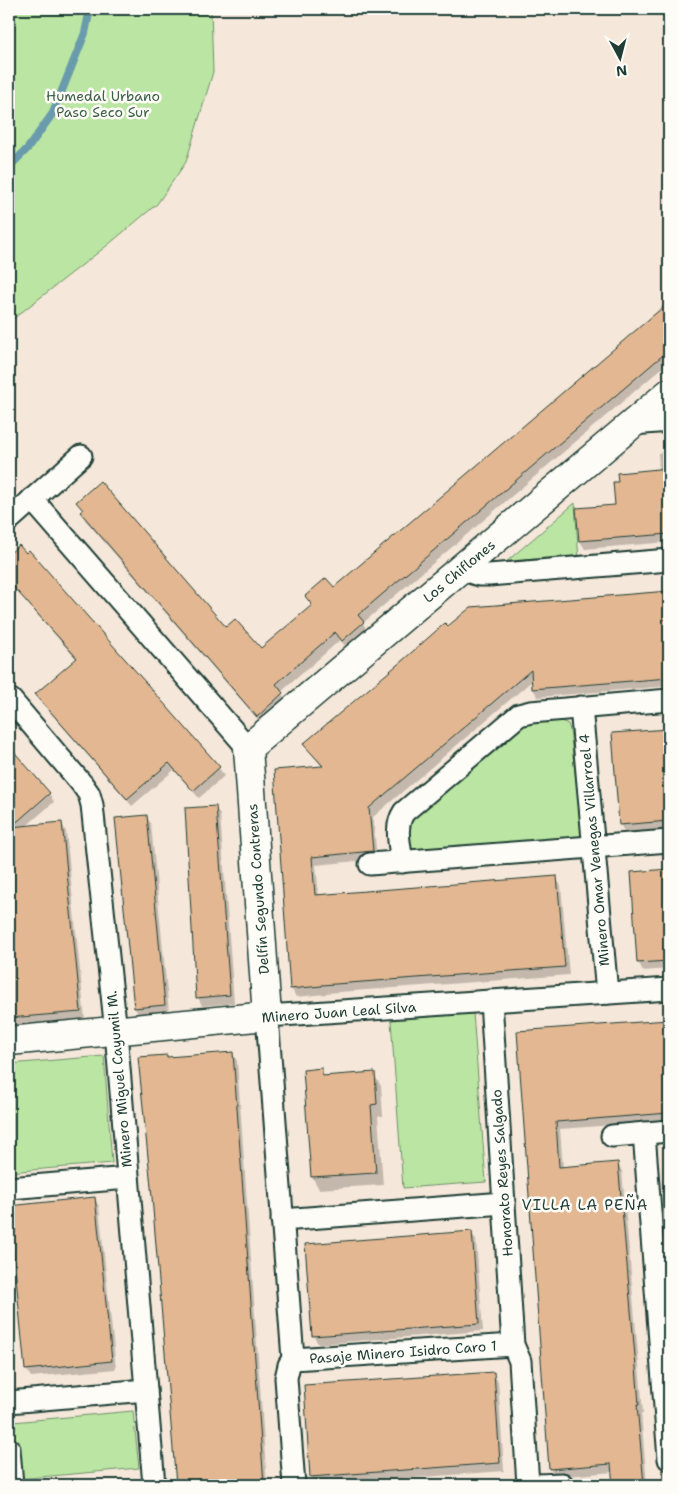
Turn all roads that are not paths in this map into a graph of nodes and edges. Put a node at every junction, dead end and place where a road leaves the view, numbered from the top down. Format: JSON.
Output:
{"nodes":[{"id":1,"x":669,"y":393,"type":"edge"},
{"id":2,"x":669,"y":421,"type":"edge"},
{"id":3,"x":634,"y":424,"type":"junction"},
{"id":4,"x":81,"y":456,"type":"dead end"},
{"id":5,"x":32,"y":499,"type":"junction"},
{"id":6,"x":9,"y":520,"type":"edge"},
{"id":7,"x":669,"y":560,"type":"edge"},
{"id":8,"x":460,"y":569,"type":"junction"},
{"id":9,"x":11,"y":700,"type":"dead end"},
{"id":10,"x":669,"y":700,"type":"edge"},
{"id":11,"x":581,"y":707,"type":"junction"},
{"id":12,"x":248,"y":748,"type":"junction"},
{"id":13,"x":669,"y":841,"type":"edge"},
{"id":14,"x":593,"y":846,"type":"junction"},
{"id":15,"x":402,"y":862,"type":"junction"},
{"id":16,"x":370,"y":864,"type":"dead end"},
{"id":17,"x":669,"y":989,"type":"edge"},
{"id":18,"x":606,"y":993,"type":"junction"},
{"id":19,"x":491,"y":1001,"type":"junction"},
{"id":20,"x":267,"y":1016,"type":"junction"},
{"id":21,"x":116,"y":1032,"type":"junction"},
{"id":22,"x":9,"y":1041,"type":"edge"},
{"id":23,"x":669,"y":1131,"type":"edge"},
{"id":24,"x":644,"y":1133,"type":"junction"},
{"id":25,"x":612,"y":1136,"type":"dead end"},
{"id":26,"x":128,"y":1178,"type":"junction"},
{"id":27,"x":9,"y":1188,"type":"edge"},
{"id":28,"x":504,"y":1203,"type":"junction"},
{"id":29,"x":282,"y":1220,"type":"junction"},
{"id":30,"x":665,"y":1343,"type":"edge"},
{"id":31,"x":513,"y":1345,"type":"junction"},
{"id":32,"x":293,"y":1358,"type":"junction"},
{"id":33,"x":146,"y":1390,"type":"junction"},
{"id":34,"x":9,"y":1402,"type":"edge"},
{"id":35,"x":9,"y":1449,"type":"edge"},
{"id":36,"x":669,"y":1459,"type":"edge"},
{"id":37,"x":562,"y":1484,"type":"dead end"},
{"id":38,"x":12,"y":1485,"type":"edge"},
{"id":39,"x":154,"y":1485,"type":"edge"},
{"id":40,"x":294,"y":1485,"type":"edge"},
{"id":41,"x":528,"y":1485,"type":"edge"},
{"id":42,"x":538,"y":1485,"type":"edge"}],
"edges":[{"from":1,"to":3,"type":"street","name":"Los Chiflones"},
{"from":2,"to":3,"type":"street"},
{"from":3,"to":8,"type":"street","name":"Los Chiflones"},
{"from":4,"to":5,"type":"street"},
{"from":5,"to":6,"type":"street"},
{"from":5,"to":12,"type":"street"},
{"from":7,"to":8,"type":"street"},
{"from":8,"to":12,"type":"street","name":"Los Chiflones"},
{"from":9,"to":21,"type":"street","name":"Minero Miguel Cayumil M."},
{"from":10,"to":11,"type":"street"},
{"from":11,"to":14,"type":"street","name":"Minero Omar Venegas Villarroel 4"},
{"from":11,"to":15,"type":"street"},
{"from":12,"to":20,"type":"street","name":"Delfín Segundo Contreras"},
{"from":13,"to":14,"type":"street"},
{"from":14,"to":15,"type":"street"},
{"from":14,"to":18,"type":"street","name":"Minero Omar Venegas Villarroel 4"},
{"from":15,"to":16,"type":"street"},
{"from":17,"to":18,"type":"street","name":"Minero Juan Leal Silva"},
{"from":18,"to":19,"type":"street","name":"Minero Juan Leal Silva"},
{"from":19,"to":20,"type":"street","name":"Minero Juan Leal Silva"},
{"from":19,"to":28,"type":"street","name":"Honorato Reyes Salgado"},
{"from":20,"to":21,"type":"street","name":"Minero Juan Leal Silva"},
{"from":20,"to":29,"type":"street","name":"Delfín Segundo Contreras"},
{"from":21,"to":22,"type":"street","name":"Minero Juan Leal Silva"},
{"from":21,"to":26,"type":"street","name":"Minero Miguel Cayumil M."},
{"from":23,"to":24,"type":"street"},
{"from":24,"to":25,"type":"street"},
{"from":24,"to":30,"type":"street"},
{"from":26,"to":27,"type":"street"},
{"from":26,"to":33,"type":"street","name":"Minero Miguel Cayumil M."},
{"from":28,"to":29,"type":"street"},
{"from":28,"to":31,"type":"street","name":"Honorato Reyes Salgado"},
{"from":29,"to":32,"type":"street","name":"Delfín Segundo Contreras"},
{"from":30,"to":36,"type":"street"},
{"from":31,"to":32,"type":"street","name":"Pasaje Minero Isidro Caro 1"},
{"from":31,"to":41,"type":"street","name":"Honorato Reyes Salgado"},
{"from":32,"to":40,"type":"street"},
{"from":33,"to":34,"type":"street"},
{"from":33,"to":39,"type":"street","name":"Minero Miguel Cayumil M."},
{"from":35,"to":38,"type":"street"},
{"from":37,"to":42,"type":"street"}]}
